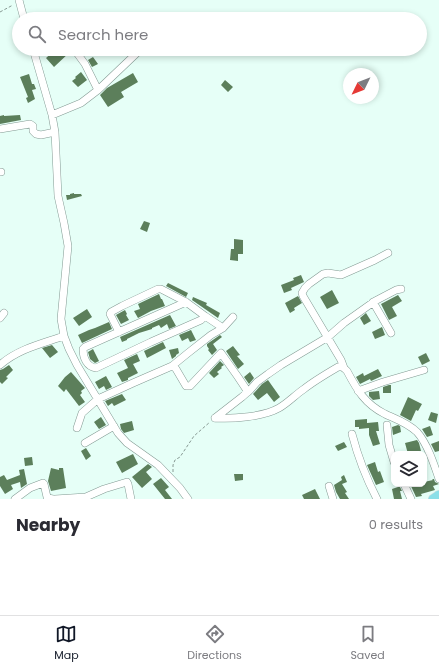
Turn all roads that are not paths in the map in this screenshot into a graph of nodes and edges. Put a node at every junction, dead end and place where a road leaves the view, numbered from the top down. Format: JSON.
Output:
{"nodes":[{"id":1,"x":19,"y":1,"type":"edge"},
{"id":2,"x":22,"y":12,"type":"edge"},
{"id":3,"x":35,"y":56,"type":"edge"},
{"id":4,"x":79,"y":56,"type":"edge"},
{"id":5,"x":134,"y":56,"type":"edge"},
{"id":6,"x":98,"y":90,"type":"junction"},
{"id":7,"x":52,"y":115,"type":"junction"},
{"id":8,"x":0,"y":129,"type":"edge"},
{"id":9,"x":55,"y":132,"type":"junction"},
{"id":10,"x":388,"y":253,"type":"dead end"},
{"id":11,"x":401,"y":289,"type":"dead end"},
{"id":12,"x":186,"y":302,"type":"junction"},
{"id":13,"x":373,"y":302,"type":"junction"},
{"id":14,"x":205,"y":316,"type":"junction"},
{"id":15,"x":233,"y":317,"type":"dead end"},
{"id":16,"x":223,"y":328,"type":"junction"},
{"id":17,"x":119,"y":332,"type":"junction"},
{"id":18,"x":391,"y":333,"type":"dead end"},
{"id":19,"x":64,"y":336,"type":"junction"},
{"id":20,"x":328,"y":338,"type":"junction"},
{"id":21,"x":85,"y":360,"type":"junction"},
{"id":22,"x":76,"y":363,"type":"junction"},
{"id":23,"x":0,"y":365,"type":"edge"},
{"id":24,"x":172,"y":366,"type":"junction"},
{"id":25,"x":344,"y":368,"type":"junction"},
{"id":26,"x":424,"y":370,"type":"dead end"},
{"id":27,"x":358,"y":391,"type":"junction"},
{"id":28,"x":248,"y":392,"type":"junction"},
{"id":29,"x":98,"y":399,"type":"junction"},
{"id":30,"x":387,"y":425,"type":"dead end"},
{"id":31,"x":114,"y":426,"type":"junction"},
{"id":32,"x":77,"y":428,"type":"dead end"},
{"id":33,"x":352,"y":434,"type":"dead end"},
{"id":34,"x":85,"y":443,"type":"dead end"},
{"id":35,"x":391,"y":452,"type":"edge"},
{"id":36,"x":439,"y":479,"type":"edge"},
{"id":37,"x":329,"y":486,"type":"dead end"},
{"id":38,"x":405,"y":487,"type":"edge"},
{"id":39,"x":439,"y":495,"type":"edge"},
{"id":40,"x":15,"y":499,"type":"edge"},
{"id":41,"x":54,"y":499,"type":"edge"},
{"id":42,"x":62,"y":499,"type":"edge"},
{"id":43,"x":131,"y":499,"type":"edge"},
{"id":44,"x":188,"y":499,"type":"edge"},
{"id":45,"x":333,"y":499,"type":"edge"},
{"id":46,"x":377,"y":499,"type":"edge"},
{"id":47,"x":411,"y":499,"type":"edge"},
{"id":48,"x":432,"y":499,"type":"edge"}],
"edges":[{"from":1,"to":2,"type":"street"},
{"from":3,"to":7,"type":"street"},
{"from":4,"to":6,"type":"street"},
{"from":5,"to":6,"type":"street"},
{"from":6,"to":7,"type":"street"},
{"from":7,"to":9,"type":"street"},
{"from":8,"to":9,"type":"street"},
{"from":9,"to":19,"type":"street"},
{"from":10,"to":20,"type":"street"},
{"from":11,"to":13,"type":"street"},
{"from":12,"to":14,"type":"street"},
{"from":12,"to":17,"type":"street"},
{"from":12,"to":17,"type":"street"},
{"from":13,"to":18,"type":"street"},
{"from":13,"to":20,"type":"street"},
{"from":14,"to":16,"type":"street"},
{"from":14,"to":21,"type":"street"},
{"from":15,"to":16,"type":"street"},
{"from":16,"to":24,"type":"street"},
{"from":17,"to":21,"type":"street"},
{"from":19,"to":22,"type":"street"},
{"from":19,"to":23,"type":"street"},
{"from":20,"to":25,"type":"street"},
{"from":20,"to":28,"type":"street"},
{"from":21,"to":22,"type":"street"},
{"from":22,"to":29,"type":"street"},
{"from":24,"to":28,"type":"street"},
{"from":24,"to":29,"type":"street"},
{"from":25,"to":27,"type":"street"},
{"from":25,"to":28,"type":"street"},
{"from":26,"to":27,"type":"street"},
{"from":27,"to":36,"type":"street"},
{"from":29,"to":31,"type":"street"},
{"from":29,"to":32,"type":"street"},
{"from":30,"to":35,"type":"street"},
{"from":31,"to":34,"type":"street"},
{"from":31,"to":44,"type":"street"},
{"from":33,"to":46,"type":"street"},
{"from":37,"to":45,"type":"street"},
{"from":38,"to":47,"type":"street"},
{"from":39,"to":48,"type":"main road"},
{"from":40,"to":41,"type":"street"},
{"from":41,"to":42,"type":"street"},
{"from":42,"to":43,"type":"street"}]}
